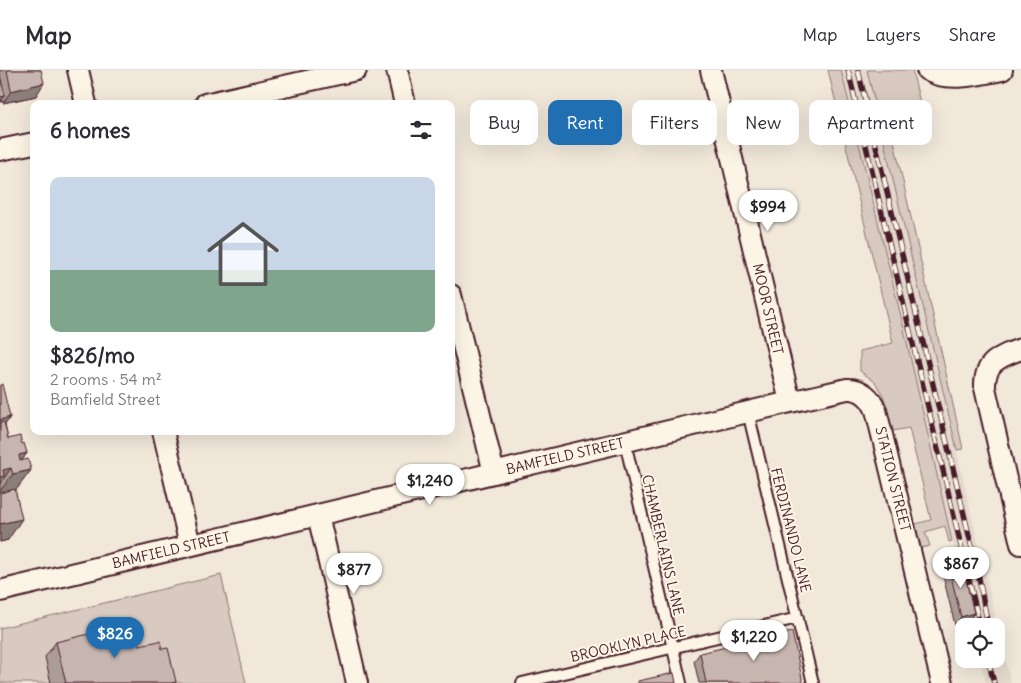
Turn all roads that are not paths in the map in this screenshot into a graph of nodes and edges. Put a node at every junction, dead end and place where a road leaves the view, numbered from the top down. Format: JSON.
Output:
{"nodes":[{"id":1,"x":78,"y":70,"type":"edge"},
{"id":2,"x":356,"y":70,"type":"edge"},
{"id":3,"x":397,"y":70,"type":"edge"},
{"id":4,"x":711,"y":70,"type":"edge"},
{"id":5,"x":927,"y":70,"type":"edge"},
{"id":6,"x":1002,"y":70,"type":"edge"},
{"id":7,"x":85,"y":100,"type":"edge"},
{"id":8,"x":223,"y":100,"type":"edge"},
{"id":9,"x":404,"y":100,"type":"edge"},
{"id":10,"x":30,"y":144,"type":"edge"},
{"id":11,"x":0,"y":150,"type":"edge"},
{"id":12,"x":455,"y":312,"type":"edge"},
{"id":13,"x":1021,"y":349,"type":"edge"},
{"id":14,"x":866,"y":395,"type":"joint"},
{"id":15,"x":790,"y":402,"type":"junction"},
{"id":16,"x":748,"y":412,"type":"junction"},
{"id":17,"x":164,"y":435,"type":"edge"},
{"id":18,"x":625,"y":442,"type":"junction"},
{"id":19,"x":494,"y":473,"type":"junction"},
{"id":20,"x":318,"y":515,"type":"junction"},
{"id":21,"x":1021,"y":544,"type":"edge"},
{"id":22,"x":190,"y":545,"type":"junction"},
{"id":23,"x":0,"y":591,"type":"edge"},
{"id":24,"x":798,"y":618,"type":"junction"},
{"id":25,"x":673,"y":648,"type":"junction"},
{"id":26,"x":357,"y":683,"type":"edge"},
{"id":27,"x":522,"y":683,"type":"edge"},
{"id":28,"x":681,"y":683,"type":"edge"},
{"id":29,"x":813,"y":683,"type":"edge"},
{"id":30,"x":942,"y":683,"type":"edge"}],
"edges":[{"from":1,"to":7,"type":"street"},
{"from":2,"to":8,"type":"street"},
{"from":3,"to":9,"type":"street"},
{"from":4,"to":15,"type":"street","name":"MOOR STREET"},
{"from":5,"to":6,"type":"street"},
{"from":10,"to":11,"type":"street"},
{"from":12,"to":19,"type":"street"},
{"from":13,"to":21,"type":"street"},
{"from":14,"to":15,"type":"street","name":"BAMFIELD STREET"},
{"from":14,"to":30,"type":"street","name":"STATION STREET"},
{"from":15,"to":16,"type":"street","name":"BAMFIELD STREET"},
{"from":16,"to":18,"type":"street","name":"BAMFIELD STREET"},
{"from":16,"to":24,"type":"lane","name":"FERDINANDO LANE"},
{"from":17,"to":22,"type":"street"},
{"from":18,"to":19,"type":"street","name":"BAMFIELD STREET"},
{"from":18,"to":25,"type":"lane","name":"CHAMBERLAINS LANE"},
{"from":19,"to":20,"type":"street","name":"BAMFIELD STREET"},
{"from":20,"to":22,"type":"street","name":"BAMFIELD STREET"},
{"from":20,"to":26,"type":"street"},
{"from":22,"to":23,"type":"street","name":"BAMFIELD STREET"},
{"from":24,"to":25,"type":"lane","name":"BROOKLYN PLACE"},
{"from":24,"to":29,"type":"lane","name":"FERDINANDO LANE"},
{"from":25,"to":27,"type":"lane","name":"BROOKLYN PLACE"},
{"from":25,"to":28,"type":"lane","name":"CHAMBERLAINS LANE"}]}
